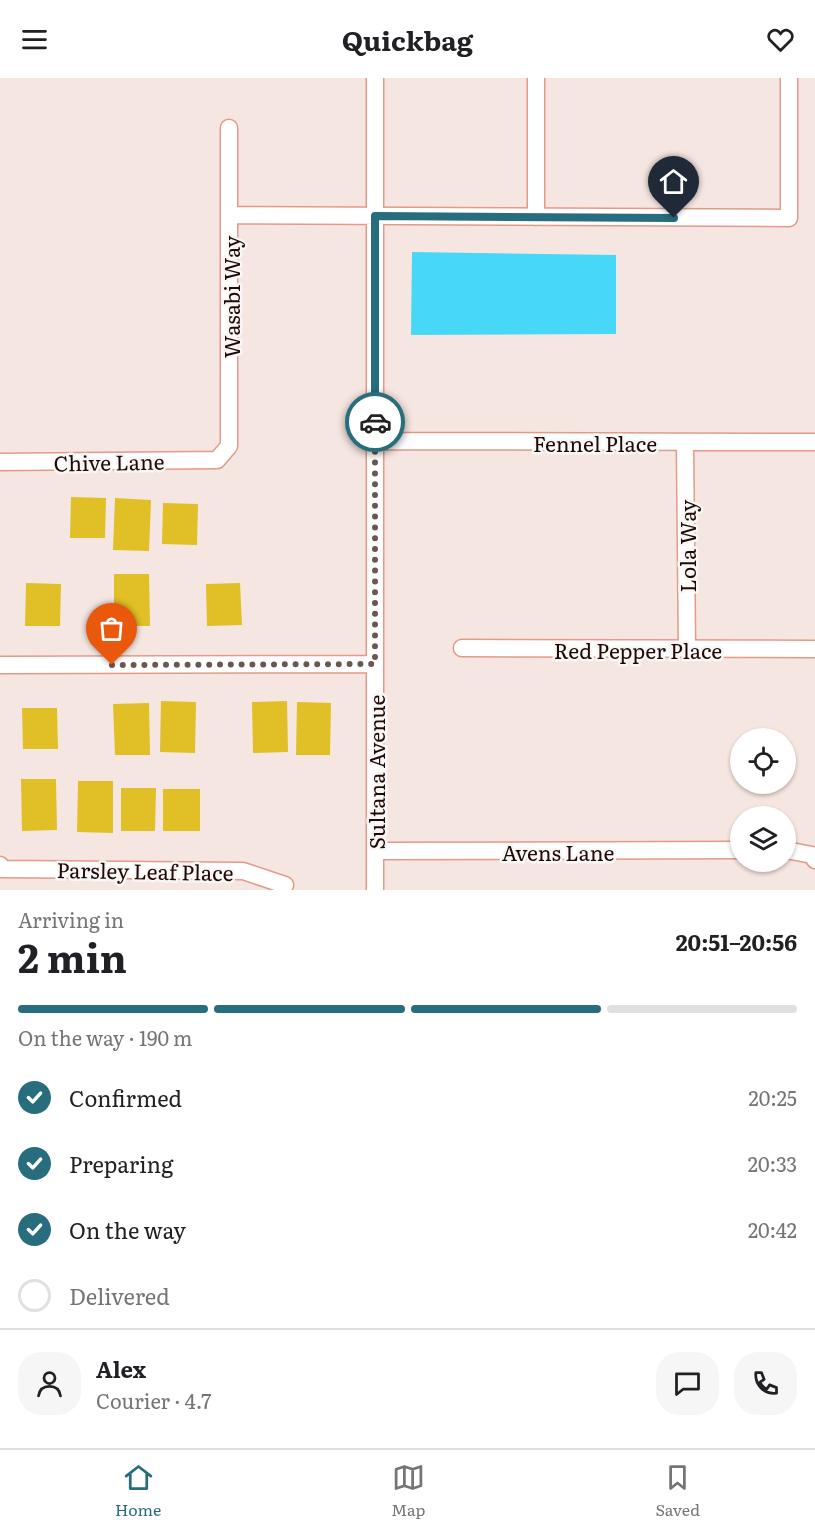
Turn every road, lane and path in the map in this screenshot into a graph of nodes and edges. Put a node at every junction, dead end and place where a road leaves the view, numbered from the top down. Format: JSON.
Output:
{"nodes":[{"id":1,"x":375,"y":78,"type":"edge"},
{"id":2,"x":536,"y":78,"type":"edge"},
{"id":3,"x":789,"y":78,"type":"edge"},
{"id":4,"x":229,"y":129,"type":"dead end"},
{"id":5,"x":230,"y":215,"type":"junction"},
{"id":6,"x":375,"y":216,"type":"junction"},
{"id":7,"x":536,"y":217,"type":"junction"},
{"id":8,"x":375,"y":441,"type":"junction"},
{"id":9,"x":815,"y":442,"type":"edge"},
{"id":10,"x":685,"y":443,"type":"junction"},
{"id":11,"x":218,"y":460,"type":"joint"},
{"id":12,"x":0,"y":462,"type":"edge"},
{"id":13,"x":462,"y":648,"type":"dead end"},
{"id":14,"x":815,"y":649,"type":"edge"},
{"id":15,"x":687,"y":650,"type":"junction"},
{"id":16,"x":375,"y":664,"type":"junction"},
{"id":17,"x":0,"y":665,"type":"edge"},
{"id":18,"x":730,"y":850,"type":"edge"},
{"id":19,"x":375,"y":851,"type":"junction"},
{"id":20,"x":796,"y":853,"type":"edge"},
{"id":21,"x":813,"y":858,"type":"edge"},
{"id":22,"x":1,"y":867,"type":"edge"},
{"id":23,"x":285,"y":885,"type":"dead end"},
{"id":24,"x":375,"y":890,"type":"edge"}],
"edges":[{"from":1,"to":6,"type":"street","name":"Sultana Avenue"},
{"from":2,"to":7,"type":"street"},
{"from":3,"to":7,"type":"street"},
{"from":4,"to":5,"type":"street","name":"Wasabi Way"},
{"from":5,"to":6,"type":"street"},
{"from":5,"to":11,"type":"street","name":"Wasabi Way"},
{"from":6,"to":7,"type":"street"},
{"from":6,"to":8,"type":"street","name":"Sultana Avenue"},
{"from":8,"to":10,"type":"street","name":"Fennel Place"},
{"from":8,"to":16,"type":"street","name":"Sultana Avenue"},
{"from":9,"to":10,"type":"street","name":"Fennel Place"},
{"from":10,"to":15,"type":"street","name":"Lola Way"},
{"from":11,"to":12,"type":"street","name":"Chive Lane"},
{"from":13,"to":15,"type":"street","name":"Red Pepper Place"},
{"from":14,"to":15,"type":"street","name":"Red Pepper Place"},
{"from":16,"to":17,"type":"street"},
{"from":16,"to":19,"type":"street","name":"Sultana Avenue"},
{"from":18,"to":19,"type":"street","name":"Avens Lane"},
{"from":19,"to":24,"type":"street","name":"Sultana Avenue"},
{"from":20,"to":21,"type":"street"},
{"from":22,"to":23,"type":"street","name":"Parsley Leaf Place"}]}
